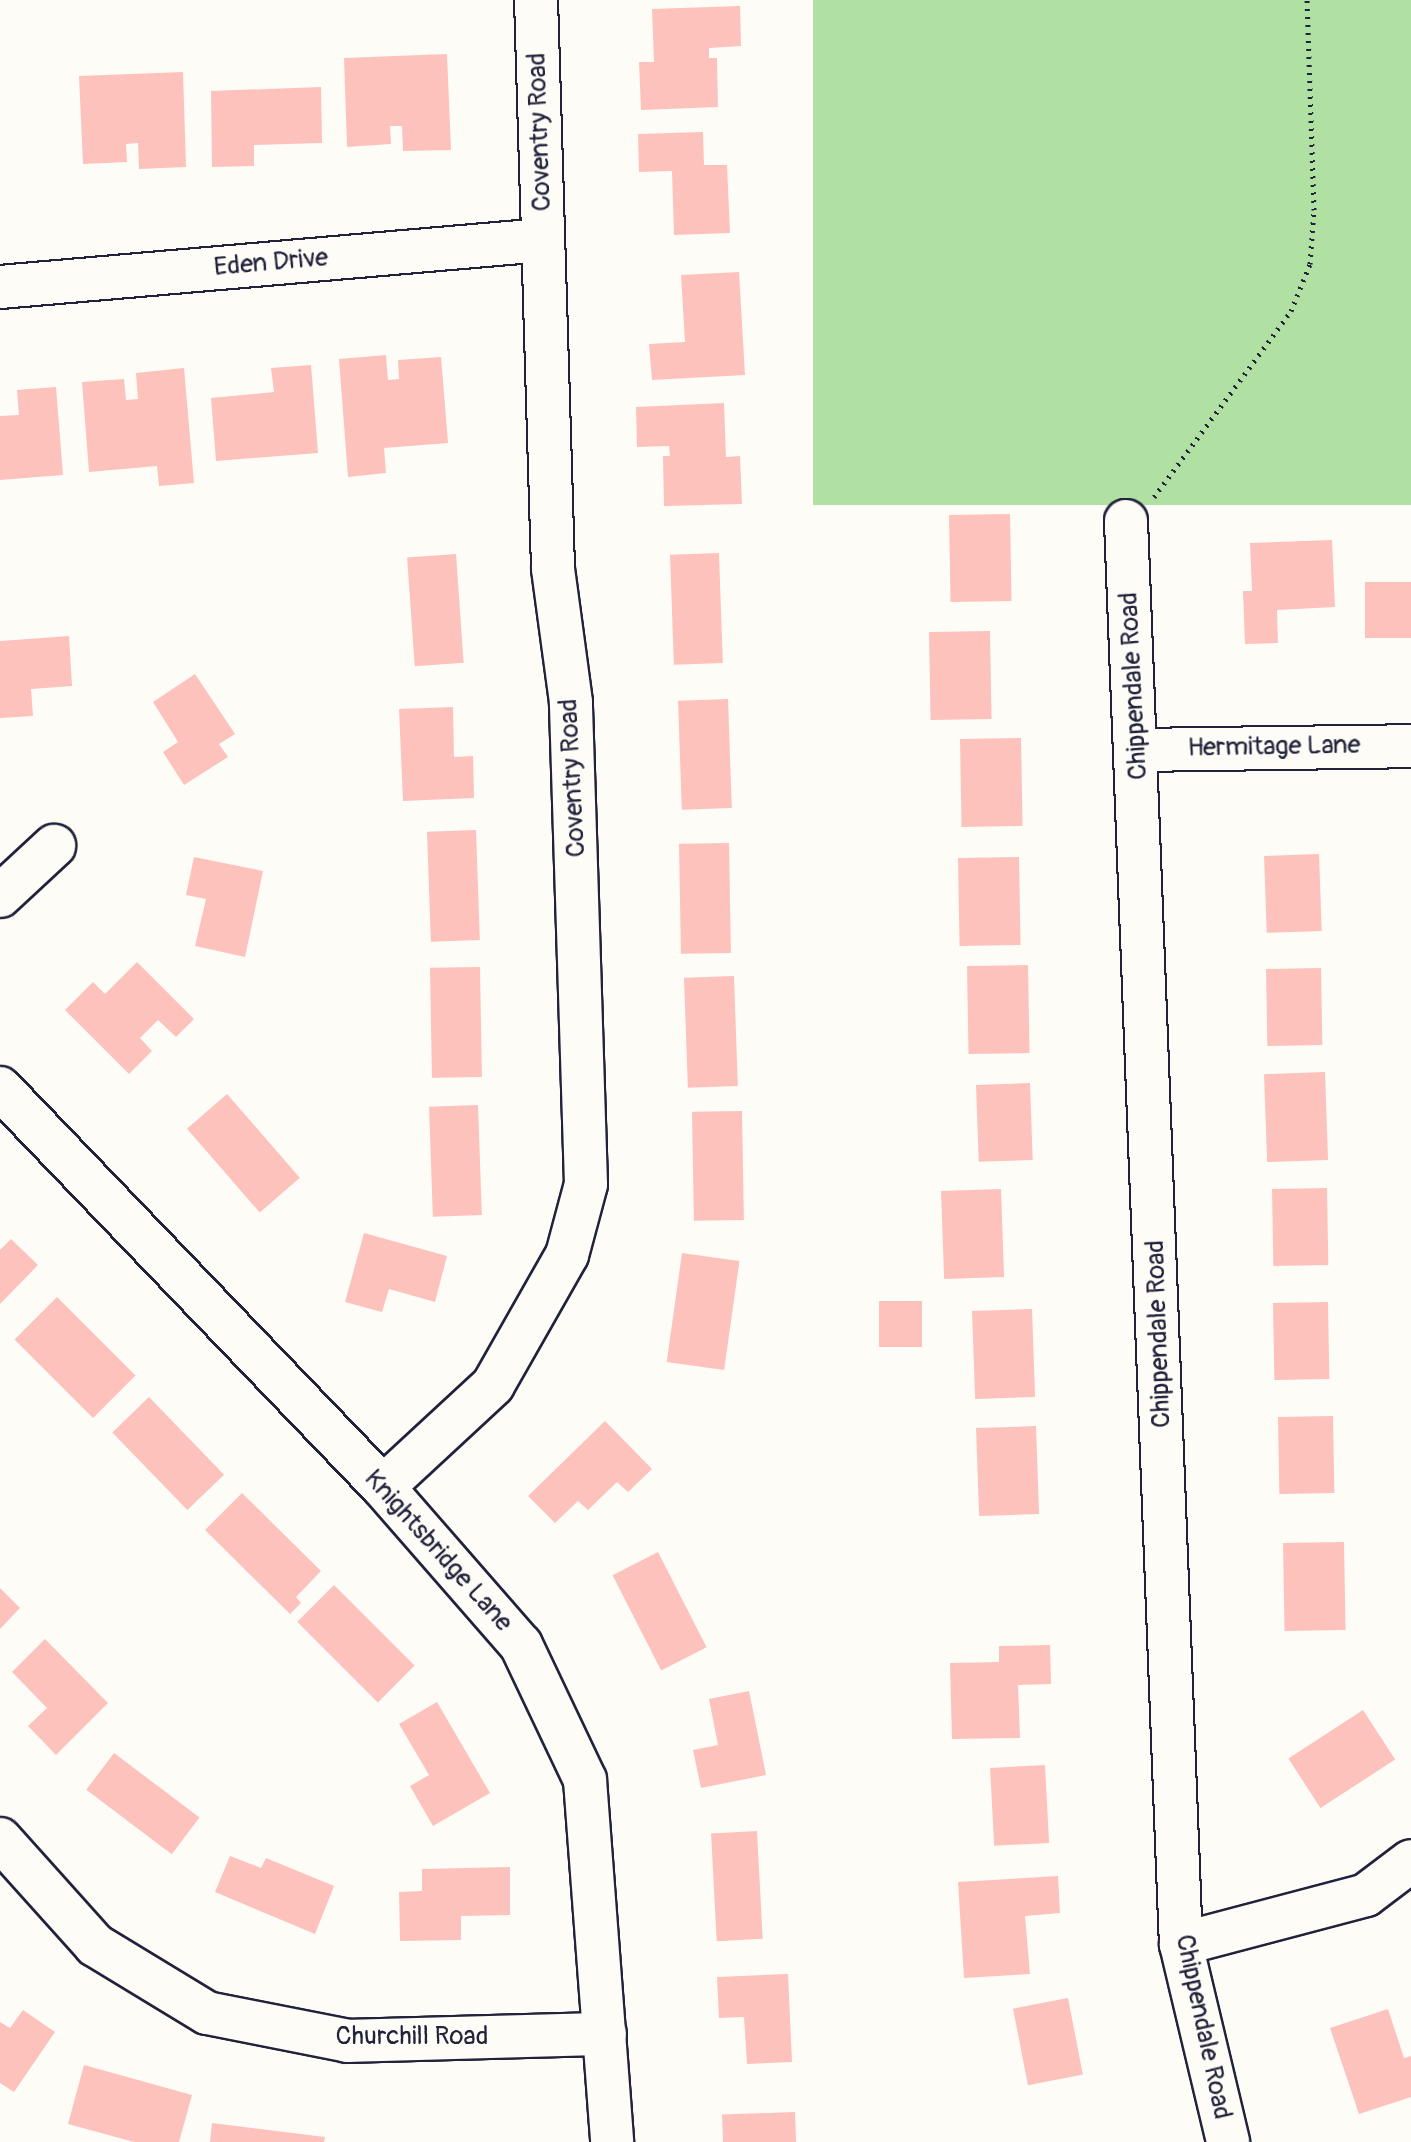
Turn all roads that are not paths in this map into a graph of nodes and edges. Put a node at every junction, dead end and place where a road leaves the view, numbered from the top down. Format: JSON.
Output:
{"nodes":[{"id":1,"x":536,"y":0,"type":"edge"},
{"id":2,"x":543,"y":240,"type":"junction"},
{"id":3,"x":0,"y":287,"type":"edge"},
{"id":4,"x":1126,"y":521,"type":"road end"},
{"id":5,"x":1411,"y":746,"type":"edge"},
{"id":6,"x":1137,"y":750,"type":"junction"},
{"id":7,"x":54,"y":846,"type":"dead end"},
{"id":8,"x":0,"y":896,"type":"edge"},
{"id":9,"x":0,"y":1088,"type":"edge"},
{"id":10,"x":383,"y":1487,"type":"junction"},
{"id":11,"x":0,"y":1839,"type":"edge"},
{"id":12,"x":1411,"y":1861,"type":"edge"},
{"id":13,"x":1181,"y":1944,"type":"junction"},
{"id":14,"x":605,"y":2034,"type":"junction"},
{"id":15,"x":612,"y":2142,"type":"edge"},
{"id":16,"x":1228,"y":2142,"type":"edge"}],
"edges":[{"from":1,"to":2,"type":"street","name":"Coventry Road"},
{"from":2,"to":3,"type":"street","name":"Eden Drive"},
{"from":2,"to":10,"type":"street","name":"Coventry Road"},
{"from":4,"to":6,"type":"street","name":"Chippendale Road"},
{"from":5,"to":6,"type":"street","name":"Hermitage Lane"},
{"from":6,"to":13,"type":"street","name":"Chippendale Road"},
{"from":7,"to":8,"type":"street"},
{"from":9,"to":10,"type":"street","name":"Knightsbridge Lane"},
{"from":10,"to":14,"type":"street","name":"Knightsbridge Lane"},
{"from":11,"to":14,"type":"street","name":"Churchill Road"},
{"from":12,"to":13,"type":"street"},
{"from":13,"to":16,"type":"street","name":"Chippendale Road"},
{"from":14,"to":15,"type":"street","name":"Knightsbridge Lane"}]}
